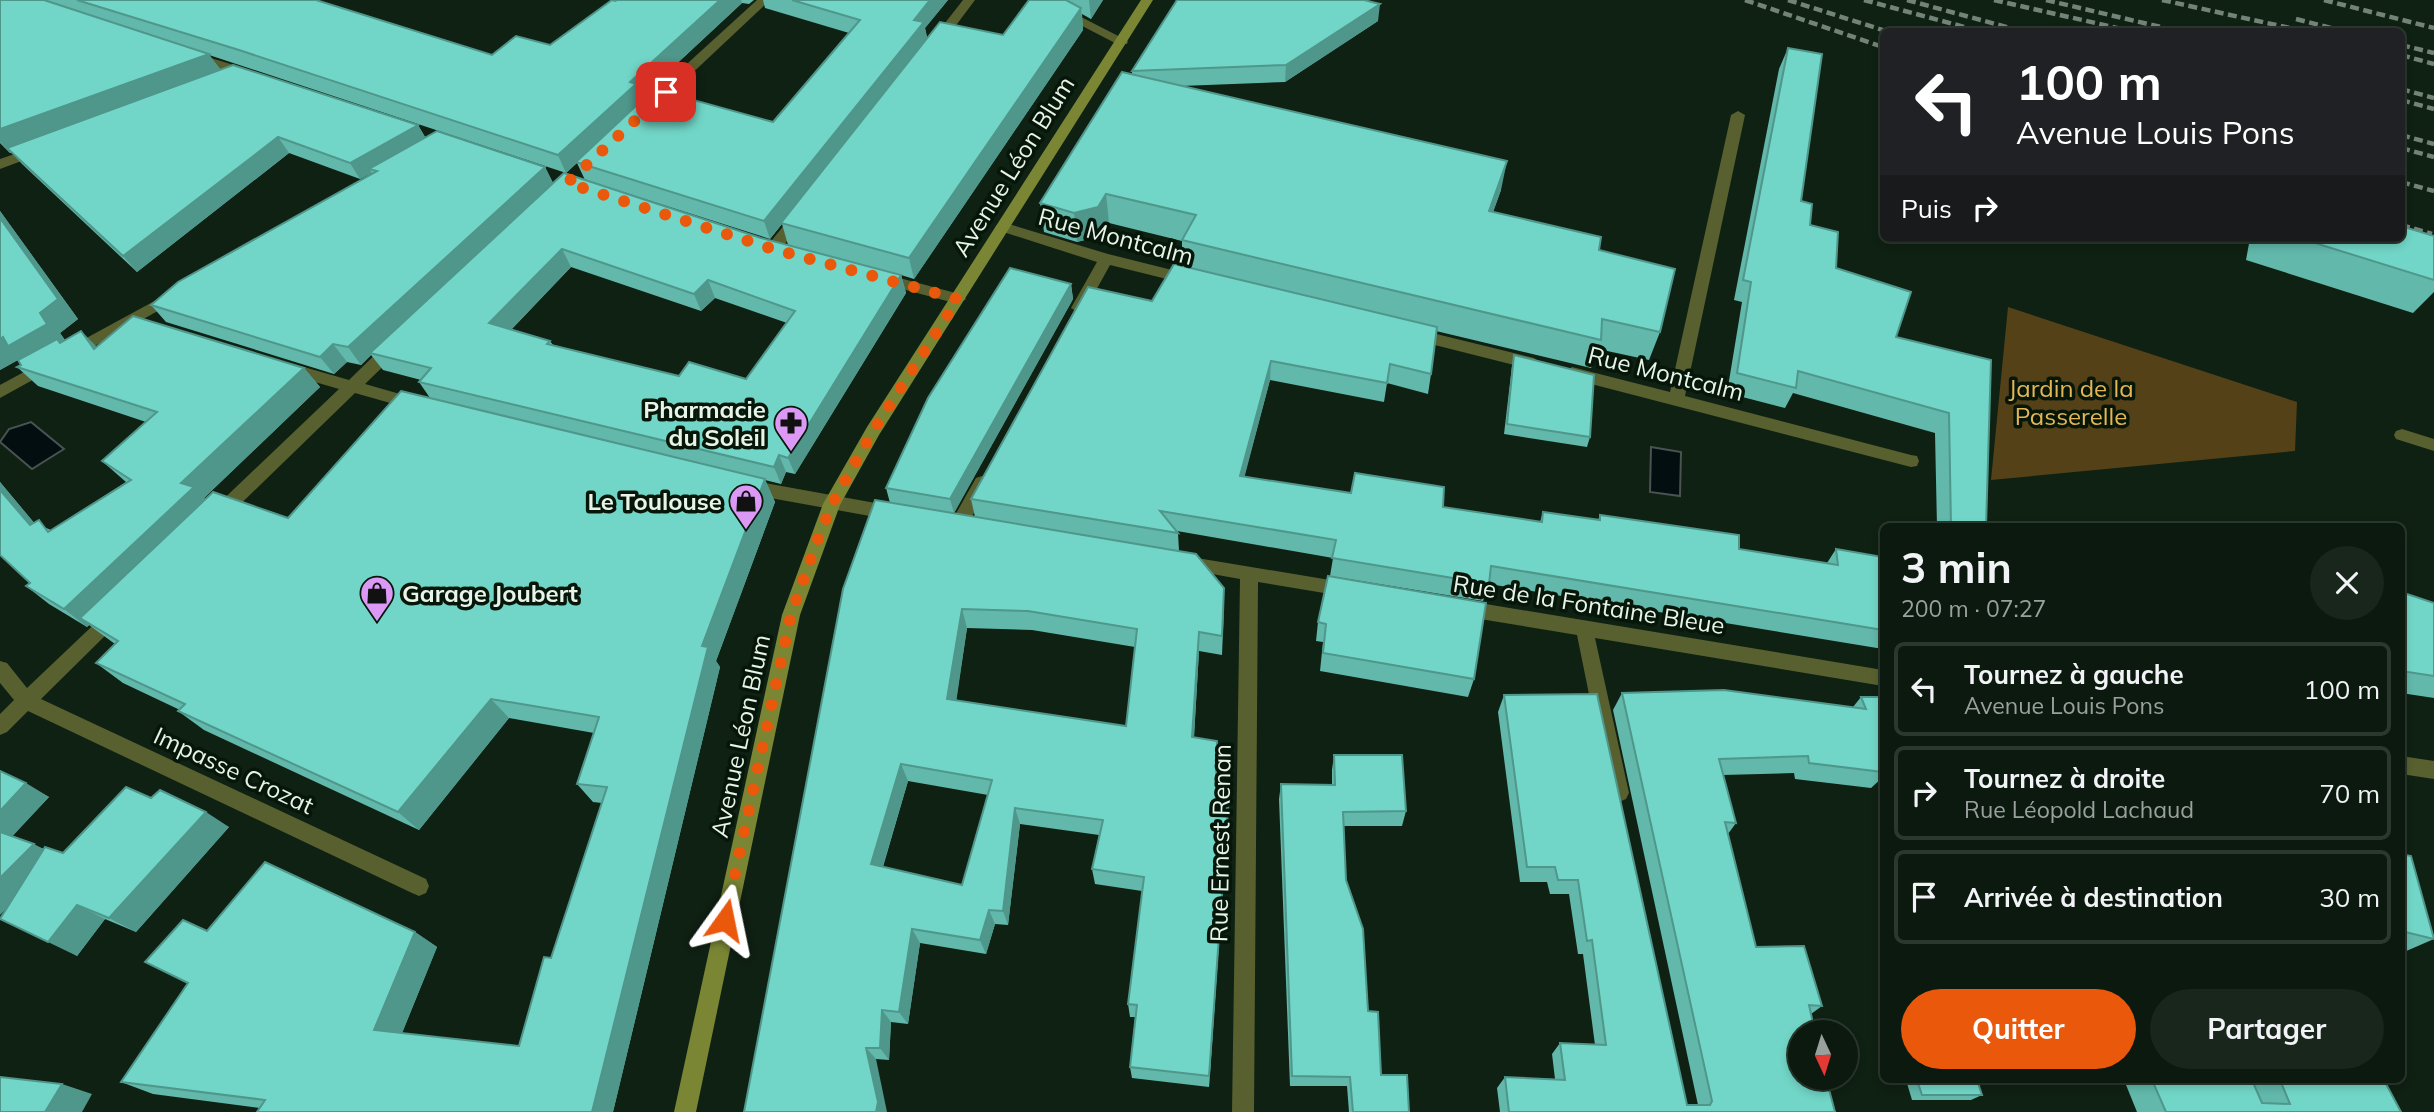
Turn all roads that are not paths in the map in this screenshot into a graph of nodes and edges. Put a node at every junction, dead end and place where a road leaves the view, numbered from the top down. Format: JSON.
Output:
{"nodes":[{"id":1,"x":764,"y":0,"type":"edge"},
{"id":2,"x":969,"y":0,"type":"edge"},
{"id":3,"x":1038,"y":0,"type":"edge"},
{"id":4,"x":1147,"y":0,"type":"edge"},
{"id":5,"x":1122,"y":41,"type":"junction"},
{"id":6,"x":180,"y":53,"type":"edge"},
{"id":7,"x":926,"y":54,"type":"edge"},
{"id":8,"x":220,"y":82,"type":"edge"},
{"id":9,"x":1738,"y":115,"type":"dead end"},
{"id":10,"x":636,"y":119,"type":"edge"},
{"id":11,"x":52,"y":145,"type":"edge"},
{"id":12,"x":0,"y":164,"type":"edge"},
{"id":13,"x":807,"y":205,"type":"edge"},
{"id":14,"x":1002,"y":227,"type":"junction"},
{"id":15,"x":773,"y":249,"type":"edge"},
{"id":16,"x":1106,"y":259,"type":"junction"},
{"id":17,"x":866,"y":274,"type":"edge"},
{"id":18,"x":1213,"y":286,"type":"edge"},
{"id":19,"x":188,"y":287,"type":"edge"},
{"id":20,"x":958,"y":299,"type":"junction"},
{"id":21,"x":1073,"y":319,"type":"edge"},
{"id":22,"x":130,"y":320,"type":"junction"},
{"id":23,"x":155,"y":328,"type":"edge"},
{"id":24,"x":1396,"y":330,"type":"edge"},
{"id":25,"x":408,"y":333,"type":"edge"},
{"id":26,"x":270,"y":363,"type":"edge"},
{"id":27,"x":350,"y":388,"type":"junction"},
{"id":28,"x":0,"y":393,"type":"edge"},
{"id":29,"x":1677,"y":398,"type":"junction"},
{"id":30,"x":431,"y":408,"type":"edge"},
{"id":31,"x":2402,"y":435,"type":"dead end"},
{"id":32,"x":2434,"y":446,"type":"edge"},
{"id":33,"x":1911,"y":461,"type":"dead end"},
{"id":34,"x":993,"y":463,"type":"edge"},
{"id":35,"x":729,"y":483,"type":"edge"},
{"id":36,"x":832,"y":504,"type":"junction"},
{"id":37,"x":906,"y":515,"type":"edge"},
{"id":38,"x":960,"y":522,"type":"edge"},
{"id":39,"x":207,"y":526,"type":"edge"},
{"id":40,"x":1170,"y":560,"type":"edge"},
{"id":41,"x":1250,"y":574,"type":"junction"},
{"id":42,"x":1370,"y":593,"type":"edge"},
{"id":43,"x":126,"y":604,"type":"edge"},
{"id":44,"x":1450,"y":606,"type":"edge"},
{"id":45,"x":1584,"y":627,"type":"junction"},
{"id":46,"x":0,"y":668,"type":"edge"},
{"id":47,"x":1880,"y":677,"type":"edge"},
{"id":48,"x":26,"y":701,"type":"junction"},
{"id":49,"x":0,"y":726,"type":"edge"},
{"id":50,"x":2405,"y":766,"type":"edge"},
{"id":51,"x":2434,"y":770,"type":"edge"},
{"id":52,"x":1624,"y":816,"type":"edge"},
{"id":53,"x":419,"y":886,"type":"dead end"},
{"id":54,"x":685,"y":1112,"type":"edge"},
{"id":55,"x":1243,"y":1112,"type":"edge"}],
"edges":[{"from":1,"to":10,"type":"street"},
{"from":2,"to":7,"type":"street"},
{"from":3,"to":5,"type":"street"},
{"from":4,"to":5,"type":"main road","name":"Avenue Léon Blum"},
{"from":5,"to":14,"type":"main road","name":"Avenue Léon Blum"},
{"from":6,"to":8,"type":"street"},
{"from":9,"to":29,"type":"street"},
{"from":11,"to":12,"type":"street"},
{"from":13,"to":15,"type":"street"},
{"from":14,"to":16,"type":"street","name":"Rue Montcalm"},
{"from":14,"to":20,"type":"main road","name":"Avenue Léon Blum"},
{"from":16,"to":18,"type":"street","name":"Rue Montcalm"},
{"from":16,"to":21,"type":"street"},
{"from":17,"to":20,"type":"street"},
{"from":19,"to":22,"type":"street"},
{"from":20,"to":36,"type":"main road","name":"Avenue Léon Blum"},
{"from":22,"to":23,"type":"street"},
{"from":22,"to":28,"type":"street"},
{"from":24,"to":29,"type":"street","name":"Rue Montcalm"},
{"from":25,"to":27,"type":"street"},
{"from":26,"to":27,"type":"street"},
{"from":27,"to":30,"type":"street"},
{"from":27,"to":39,"type":"street"},
{"from":29,"to":33,"type":"street","name":"Rue Montcalm"},
{"from":31,"to":32,"type":"street"},
{"from":34,"to":38,"type":"street"},
{"from":35,"to":36,"type":"street"},
{"from":36,"to":37,"type":"street"},
{"from":36,"to":54,"type":"main road","name":"Avenue Léon Blum"},
{"from":40,"to":41,"type":"street"},
{"from":41,"to":42,"type":"street"},
{"from":41,"to":55,"type":"street","name":"Rue Ernest Renan"},
{"from":43,"to":48,"type":"street"},
{"from":44,"to":45,"type":"street","name":"Rue de la Fontaine Bleue"},
{"from":45,"to":47,"type":"street","name":"Rue de la Fontaine Bleue"},
{"from":45,"to":52,"type":"street"},
{"from":46,"to":48,"type":"street"},
{"from":48,"to":49,"type":"street"},
{"from":48,"to":53,"type":"street","name":"Impasse Crozat"},
{"from":50,"to":51,"type":"street"}]}
